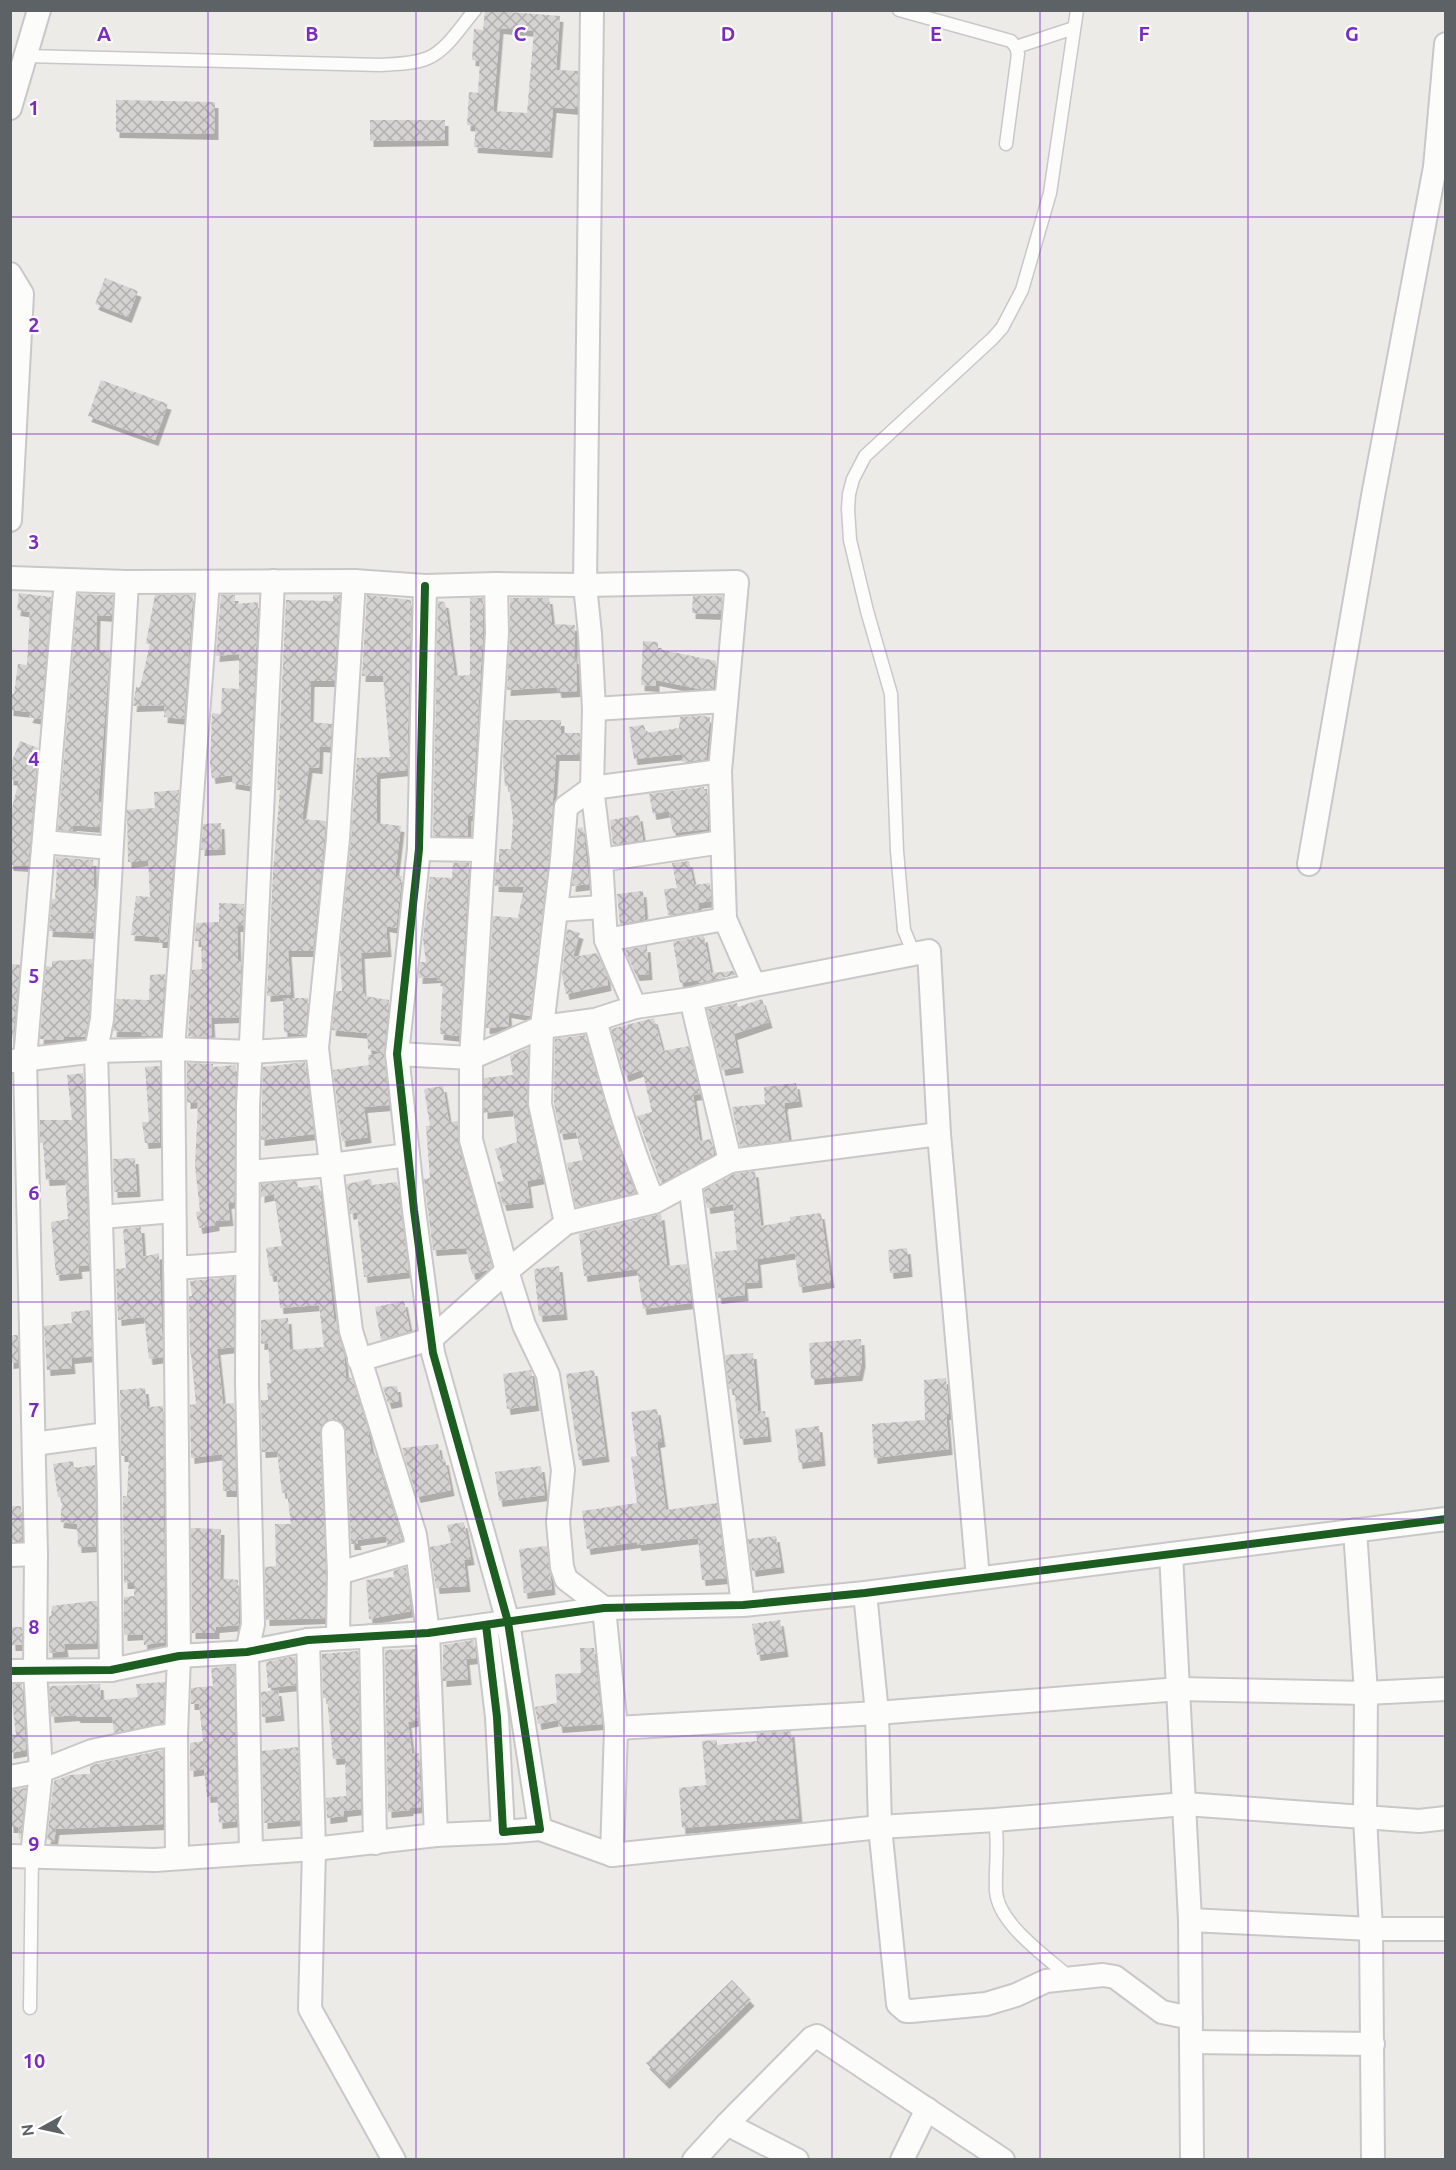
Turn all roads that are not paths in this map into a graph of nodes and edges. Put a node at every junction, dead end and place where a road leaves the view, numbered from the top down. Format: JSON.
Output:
{"nodes":[{"id":1,"x":39,"y":10,"type":"edge"},
{"id":2,"x":475,"y":10,"type":"edge"},
{"id":3,"x":592,"y":10,"type":"edge"},
{"id":4,"x":899,"y":10,"type":"edge"},
{"id":5,"x":1077,"y":10,"type":"edge"},
{"id":6,"x":1074,"y":28,"type":"junction"},
{"id":7,"x":1446,"y":44,"type":"edge"},
{"id":8,"x":1016,"y":47,"type":"junction"},
{"id":9,"x":25,"y":56,"type":"junction"},
{"id":10,"x":10,"y":108,"type":"edge"},
{"id":11,"x":1006,"y":144,"type":"dead end"},
{"id":12,"x":10,"y":274,"type":"edge"},
{"id":13,"x":10,"y":520,"type":"edge"},
{"id":14,"x":10,"y":578,"type":"edge"},
{"id":15,"x":66,"y":580,"type":"junction"},
{"id":16,"x":273,"y":581,"type":"junction"},
{"id":17,"x":354,"y":581,"type":"junction"},
{"id":18,"x":127,"y":582,"type":"junction"},
{"id":19,"x":208,"y":582,"type":"junction"},
{"id":20,"x":496,"y":584,"type":"junction"},
{"id":21,"x":585,"y":585,"type":"junction"},
{"id":22,"x":425,"y":586,"type":"junction"},
{"id":23,"x":725,"y":701,"type":"junction"},
{"id":24,"x":594,"y":709,"type":"junction"},
{"id":25,"x":720,"y":771,"type":"junction"},
{"id":26,"x":592,"y":788,"type":"junction"},
{"id":27,"x":44,"y":842,"type":"junction"},
{"id":28,"x":722,"y":842,"type":"junction"},
{"id":29,"x":111,"y":848,"type":"junction"},
{"id":30,"x":419,"y":849,"type":"junction"},
{"id":31,"x":483,"y":850,"type":"junction"},
{"id":32,"x":601,"y":860,"type":"junction"},
{"id":33,"x":1309,"y":864,"type":"dead end"},
{"id":34,"x":602,"y":907,"type":"junction"},
{"id":35,"x":557,"y":910,"type":"junction"},
{"id":36,"x":725,"y":919,"type":"junction"},
{"id":37,"x":606,"y":940,"type":"junction"},
{"id":38,"x":914,"y":954,"type":"junction"},
{"id":39,"x":754,"y":985,"type":"junction"},
{"id":40,"x":692,"y":999,"type":"junction"},
{"id":41,"x":635,"y":1006,"type":"junction"},
{"id":42,"x":595,"y":1020,"type":"junction"},
{"id":43,"x":542,"y":1027,"type":"junction"},
{"id":44,"x":317,"y":1048,"type":"junction"},
{"id":45,"x":173,"y":1049,"type":"junction"},
{"id":46,"x":96,"y":1051,"type":"junction"},
{"id":47,"x":250,"y":1052,"type":"junction"},
{"id":48,"x":397,"y":1054,"type":"junction"},
{"id":49,"x":471,"y":1058,"type":"junction"},
{"id":50,"x":18,"y":1060,"type":"edge"},
{"id":51,"x":939,"y":1134,"type":"junction"},
{"id":52,"x":408,"y":1155,"type":"junction"},
{"id":53,"x":730,"y":1161,"type":"junction"},
{"id":54,"x":331,"y":1165,"type":"junction"},
{"id":55,"x":248,"y":1172,"type":"junction"},
{"id":56,"x":690,"y":1183,"type":"junction"},
{"id":57,"x":654,"y":1202,"type":"junction"},
{"id":58,"x":174,"y":1211,"type":"junction"},
{"id":59,"x":101,"y":1217,"type":"junction"},
{"id":60,"x":566,"y":1223,"type":"junction"},
{"id":61,"x":247,"y":1263,"type":"junction"},
{"id":62,"x":175,"y":1268,"type":"junction"},
{"id":63,"x":507,"y":1271,"type":"junction"},
{"id":64,"x":431,"y":1339,"type":"junction"},
{"id":65,"x":359,"y":1360,"type":"junction"},
{"id":66,"x":333,"y":1432,"type":"dead end"},
{"id":67,"x":107,"y":1434,"type":"junction"},
{"id":68,"x":34,"y":1444,"type":"junction"},
{"id":69,"x":1446,"y":1519,"type":"edge"},
{"id":70,"x":1355,"y":1530,"type":"junction"},
{"id":71,"x":417,"y":1550,"type":"junction"},
{"id":72,"x":36,"y":1554,"type":"junction"},
{"id":73,"x":1171,"y":1554,"type":"junction"},
{"id":74,"x":10,"y":1555,"type":"edge"},
{"id":75,"x":339,"y":1573,"type":"junction"},
{"id":76,"x":978,"y":1578,"type":"junction"},
{"id":77,"x":865,"y":1593,"type":"junction"},
{"id":78,"x":743,"y":1605,"type":"junction"},
{"id":79,"x":604,"y":1608,"type":"junction"},
{"id":80,"x":508,"y":1622,"type":"junction"},
{"id":81,"x":486,"y":1625,"type":"junction"},
{"id":82,"x":428,"y":1633,"type":"junction"},
{"id":83,"x":371,"y":1636,"type":"junction"},
{"id":84,"x":338,"y":1637,"type":"junction"},
{"id":85,"x":308,"y":1640,"type":"junction"},
{"id":86,"x":247,"y":1652,"type":"junction"},
{"id":87,"x":179,"y":1656,"type":"junction"},
{"id":88,"x":35,"y":1670,"type":"junction"},
{"id":89,"x":111,"y":1670,"type":"junction"},
{"id":90,"x":10,"y":1671,"type":"edge"},
{"id":91,"x":1179,"y":1689,"type":"junction"},
{"id":92,"x":1446,"y":1689,"type":"edge"},
{"id":93,"x":1366,"y":1693,"type":"junction"},
{"id":94,"x":877,"y":1713,"type":"junction"},
{"id":95,"x":616,"y":1728,"type":"junction"},
{"id":96,"x":176,"y":1735,"type":"junction"},
{"id":97,"x":41,"y":1771,"type":"junction"},
{"id":98,"x":10,"y":1777,"type":"edge"},
{"id":99,"x":1185,"y":1804,"type":"junction"},
{"id":100,"x":1365,"y":1818,"type":"junction"},
{"id":101,"x":1446,"y":1818,"type":"edge"},
{"id":102,"x":995,"y":1820,"type":"junction"},
{"id":103,"x":880,"y":1827,"type":"junction"},
{"id":104,"x":540,"y":1829,"type":"junction"},
{"id":105,"x":503,"y":1832,"type":"junction"},
{"id":106,"x":436,"y":1835,"type":"junction"},
{"id":107,"x":375,"y":1843,"type":"junction"},
{"id":108,"x":314,"y":1849,"type":"junction"},
{"id":109,"x":251,"y":1853,"type":"junction"},
{"id":110,"x":612,"y":1855,"type":"junction"},
{"id":111,"x":21,"y":1856,"type":"edge"},
{"id":112,"x":177,"y":1857,"type":"junction"},
{"id":113,"x":1190,"y":1920,"type":"junction"},
{"id":114,"x":1371,"y":1929,"type":"junction"},
{"id":115,"x":1446,"y":1929,"type":"edge"},
{"id":116,"x":1070,"y":1978,"type":"junction"},
{"id":117,"x":30,"y":2008,"type":"dead end"},
{"id":118,"x":1191,"y":2018,"type":"junction"},
{"id":119,"x":1191,"y":2042,"type":"junction"},
{"id":120,"x":1372,"y":2044,"type":"junction"},
{"id":121,"x":927,"y":2109,"type":"junction"},
{"id":122,"x":727,"y":2124,"type":"junction"},
{"id":123,"x":394,"y":2160,"type":"edge"},
{"id":124,"x":694,"y":2160,"type":"edge"},
{"id":125,"x":796,"y":2160,"type":"edge"},
{"id":126,"x":902,"y":2160,"type":"edge"},
{"id":127,"x":1003,"y":2160,"type":"edge"},
{"id":128,"x":1192,"y":2160,"type":"edge"},
{"id":129,"x":1373,"y":2160,"type":"edge"}],
"edges":[{"from":1,"to":9,"type":"street"},
{"from":2,"to":9,"type":"lane"},
{"from":3,"to":21,"type":"street"},
{"from":4,"to":8,"type":"lane"},
{"from":5,"to":6,"type":"lane"},
{"from":6,"to":8,"type":"lane"},
{"from":6,"to":38,"type":"lane"},
{"from":7,"to":33,"type":"street"},
{"from":8,"to":11,"type":"lane"},
{"from":9,"to":10,"type":"street"},
{"from":12,"to":13,"type":"street"},
{"from":14,"to":15,"type":"street"},
{"from":15,"to":18,"type":"street"},
{"from":15,"to":27,"type":"street"},
{"from":16,"to":17,"type":"street"},
{"from":16,"to":19,"type":"street"},
{"from":16,"to":47,"type":"street"},
{"from":17,"to":22,"type":"street"},
{"from":17,"to":44,"type":"street"},
{"from":18,"to":19,"type":"street"},
{"from":18,"to":29,"type":"street"},
{"from":19,"to":45,"type":"street"},
{"from":20,"to":21,"type":"street"},
{"from":20,"to":22,"type":"street"},
{"from":20,"to":31,"type":"street"},
{"from":21,"to":23,"type":"street"},
{"from":21,"to":24,"type":"street"},
{"from":22,"to":30,"type":"street"},
{"from":23,"to":24,"type":"street"},
{"from":23,"to":25,"type":"street"},
{"from":24,"to":26,"type":"street"},
{"from":25,"to":26,"type":"street"},
{"from":25,"to":28,"type":"street"},
{"from":26,"to":32,"type":"street"},
{"from":26,"to":35,"type":"street"},
{"from":27,"to":29,"type":"street"},
{"from":27,"to":50,"type":"street"},
{"from":28,"to":32,"type":"street"},
{"from":28,"to":36,"type":"street"},
{"from":29,"to":46,"type":"street"},
{"from":30,"to":31,"type":"street"},
{"from":30,"to":48,"type":"street"},
{"from":31,"to":49,"type":"street"},
{"from":32,"to":34,"type":"street"},
{"from":34,"to":35,"type":"street"},
{"from":34,"to":37,"type":"street"},
{"from":35,"to":43,"type":"street"},
{"from":36,"to":37,"type":"street"},
{"from":36,"to":39,"type":"street"},
{"from":37,"to":41,"type":"street"},
{"from":38,"to":39,"type":"street"},
{"from":38,"to":51,"type":"street"},
{"from":39,"to":40,"type":"street"},
{"from":40,"to":41,"type":"street"},
{"from":40,"to":53,"type":"street"},
{"from":41,"to":42,"type":"street"},
{"from":42,"to":43,"type":"street"},
{"from":42,"to":57,"type":"street"},
{"from":43,"to":49,"type":"street"},
{"from":43,"to":60,"type":"street"},
{"from":44,"to":47,"type":"street"},
{"from":44,"to":54,"type":"street"},
{"from":45,"to":46,"type":"street"},
{"from":45,"to":47,"type":"street"},
{"from":45,"to":58,"type":"street"},
{"from":46,"to":50,"type":"street"},
{"from":46,"to":59,"type":"street"},
{"from":47,"to":55,"type":"street"},
{"from":48,"to":49,"type":"street"},
{"from":48,"to":52,"type":"street"},
{"from":49,"to":63,"type":"street"},
{"from":50,"to":68,"type":"street"},
{"from":51,"to":53,"type":"street"},
{"from":51,"to":76,"type":"street"},
{"from":52,"to":54,"type":"street"},
{"from":52,"to":64,"type":"street"},
{"from":53,"to":56,"type":"street"},
{"from":54,"to":55,"type":"street"},
{"from":54,"to":65,"type":"street"},
{"from":55,"to":61,"type":"street"},
{"from":56,"to":57,"type":"street"},
{"from":56,"to":78,"type":"street"},
{"from":57,"to":60,"type":"street"},
{"from":58,"to":59,"type":"street"},
{"from":58,"to":62,"type":"street"},
{"from":59,"to":67,"type":"street"},
{"from":60,"to":63,"type":"street"},
{"from":61,"to":62,"type":"street"},
{"from":61,"to":86,"type":"street"},
{"from":62,"to":87,"type":"street"},
{"from":63,"to":64,"type":"street"},
{"from":63,"to":79,"type":"street"},
{"from":64,"to":65,"type":"street"},
{"from":64,"to":80,"type":"street"},
{"from":65,"to":71,"type":"street"},
{"from":66,"to":75,"type":"street"},
{"from":67,"to":68,"type":"street"},
{"from":67,"to":89,"type":"street"},
{"from":68,"to":72,"type":"street"},
{"from":69,"to":70,"type":"street"},
{"from":70,"to":73,"type":"street"},
{"from":70,"to":93,"type":"street"},
{"from":71,"to":75,"type":"street"},
{"from":71,"to":82,"type":"street"},
{"from":72,"to":74,"type":"street"},
{"from":72,"to":88,"type":"street"},
{"from":73,"to":76,"type":"street"},
{"from":73,"to":91,"type":"street"},
{"from":75,"to":84,"type":"street"},
{"from":76,"to":77,"type":"street"},
{"from":77,"to":78,"type":"street"},
{"from":77,"to":94,"type":"street"},
{"from":78,"to":79,"type":"street"},
{"from":79,"to":80,"type":"street"},
{"from":79,"to":95,"type":"street"},
{"from":80,"to":81,"type":"street"},
{"from":80,"to":104,"type":"street"},
{"from":81,"to":82,"type":"street"},
{"from":81,"to":105,"type":"street"},
{"from":82,"to":83,"type":"street"},
{"from":82,"to":106,"type":"street"},
{"from":83,"to":84,"type":"street"},
{"from":83,"to":107,"type":"street"},
{"from":84,"to":85,"type":"street"},
{"from":85,"to":86,"type":"street"},
{"from":85,"to":108,"type":"street"},
{"from":86,"to":87,"type":"street"},
{"from":86,"to":109,"type":"street"},
{"from":87,"to":89,"type":"street"},
{"from":87,"to":96,"type":"street"},
{"from":88,"to":89,"type":"street"},
{"from":88,"to":90,"type":"street"},
{"from":88,"to":97,"type":"street"},
{"from":91,"to":93,"type":"street"},
{"from":91,"to":94,"type":"street"},
{"from":91,"to":99,"type":"street"},
{"from":92,"to":93,"type":"street"},
{"from":93,"to":100,"type":"street"},
{"from":94,"to":95,"type":"street"},
{"from":94,"to":103,"type":"street"},
{"from":95,"to":110,"type":"street"},
{"from":96,"to":97,"type":"street"},
{"from":96,"to":112,"type":"street"},
{"from":97,"to":98,"type":"street"},
{"from":97,"to":111,"type":"street"},
{"from":99,"to":100,"type":"street"},
{"from":99,"to":102,"type":"street"},
{"from":99,"to":113,"type":"street"},
{"from":100,"to":101,"type":"street"},
{"from":100,"to":114,"type":"street"},
{"from":102,"to":103,"type":"street"},
{"from":102,"to":116,"type":"lane"},
{"from":103,"to":110,"type":"street"},
{"from":103,"to":116,"type":"street"},
{"from":104,"to":105,"type":"street"},
{"from":104,"to":110,"type":"street"},
{"from":105,"to":106,"type":"street"},
{"from":106,"to":107,"type":"street"},
{"from":107,"to":108,"type":"street"},
{"from":108,"to":109,"type":"street"},
{"from":108,"to":123,"type":"street"},
{"from":109,"to":112,"type":"street"},
{"from":111,"to":112,"type":"street"},
{"from":111,"to":117,"type":"lane"},
{"from":113,"to":114,"type":"street"},
{"from":113,"to":118,"type":"street"},
{"from":114,"to":115,"type":"street"},
{"from":114,"to":120,"type":"street"},
{"from":116,"to":118,"type":"street"},
{"from":118,"to":119,"type":"street"},
{"from":119,"to":120,"type":"street"},
{"from":119,"to":128,"type":"street"},
{"from":120,"to":129,"type":"street"},
{"from":121,"to":122,"type":"street"},
{"from":121,"to":126,"type":"street"},
{"from":121,"to":127,"type":"street"},
{"from":122,"to":124,"type":"street"},
{"from":122,"to":125,"type":"street"}]}
